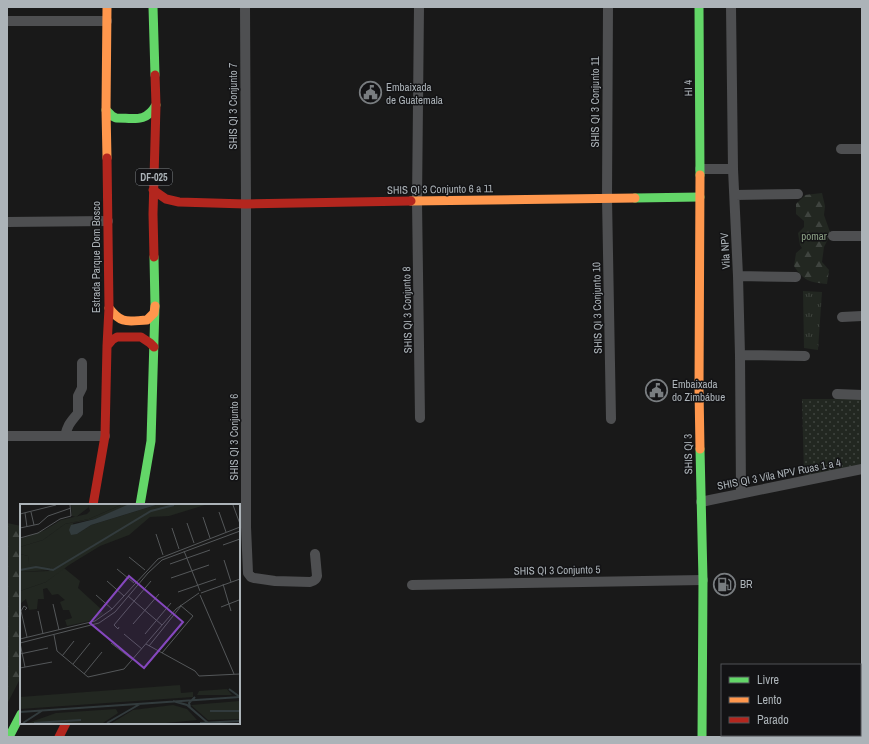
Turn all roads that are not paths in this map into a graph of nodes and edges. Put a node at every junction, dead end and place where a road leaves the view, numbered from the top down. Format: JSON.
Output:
{"nodes":[{"id":1,"x":107,"y":7,"type":"edge"},
{"id":2,"x":152,"y":7,"type":"edge"},
{"id":3,"x":245,"y":7,"type":"edge"},
{"id":4,"x":419,"y":7,"type":"edge"},
{"id":5,"x":608,"y":7,"type":"edge"},
{"id":6,"x":699,"y":7,"type":"edge"},
{"id":7,"x":731,"y":7,"type":"edge"},
{"id":8,"x":7,"y":21,"type":"edge"},
{"id":9,"x":107,"y":21,"type":"junction"},
{"id":10,"x":156,"y":105,"type":"junction"},
{"id":11,"x":106,"y":110,"type":"junction"},
{"id":12,"x":117,"y":129,"type":"dead end"},
{"id":13,"x":144,"y":129,"type":"dead end"},
{"id":14,"x":106,"y":137,"type":"junction"},
{"id":15,"x":155,"y":138,"type":"junction"},
{"id":16,"x":841,"y":149,"type":"dead end"},
{"id":17,"x":862,"y":149,"type":"edge"},
{"id":18,"x":733,"y":169,"type":"junction"},
{"id":19,"x":700,"y":170,"type":"junction"},
{"id":20,"x":153,"y":190,"type":"junction"},
{"id":21,"x":798,"y":194,"type":"dead end"},
{"id":22,"x":735,"y":196,"type":"junction"},
{"id":23,"x":700,"y":197,"type":"junction"},
{"id":24,"x":607,"y":198,"type":"junction"},
{"id":25,"x":418,"y":201,"type":"junction"},
{"id":26,"x":180,"y":202,"type":"junction"},
{"id":27,"x":246,"y":204,"type":"junction"},
{"id":28,"x":153,"y":214,"type":"junction"},
{"id":29,"x":108,"y":221,"type":"junction"},
{"id":30,"x":7,"y":222,"type":"edge"},
{"id":31,"x":833,"y":236,"type":"dead end"},
{"id":32,"x":862,"y":236,"type":"edge"},
{"id":33,"x":738,"y":276,"type":"junction"},
{"id":34,"x":796,"y":277,"type":"dead end"},
{"id":35,"x":155,"y":306,"type":"junction"},
{"id":36,"x":109,"y":308,"type":"junction"},
{"id":37,"x":862,"y":316,"type":"edge"},
{"id":38,"x":842,"y":317,"type":"dead end"},
{"id":39,"x":107,"y":346,"type":"junction"},
{"id":40,"x":154,"y":348,"type":"junction"},
{"id":41,"x":740,"y":354,"type":"junction"},
{"id":42,"x":805,"y":356,"type":"dead end"},
{"id":43,"x":82,"y":363,"type":"dead end"},
{"id":44,"x":837,"y":394,"type":"dead end"},
{"id":45,"x":862,"y":395,"type":"edge"},
{"id":46,"x":420,"y":418,"type":"dead end"},
{"id":47,"x":611,"y":418,"type":"dead end"},
{"id":48,"x":7,"y":436,"type":"edge"},
{"id":49,"x":65,"y":436,"type":"junction"},
{"id":50,"x":105,"y":436,"type":"junction"},
{"id":51,"x":862,"y":469,"type":"edge"},
{"id":52,"x":741,"y":494,"type":"junction"},
{"id":53,"x":701,"y":502,"type":"junction"},
{"id":54,"x":92,"y":504,"type":"edge"},
{"id":55,"x":140,"y":504,"type":"edge"},
{"id":56,"x":315,"y":554,"type":"dead end"},
{"id":57,"x":703,"y":580,"type":"junction"},
{"id":58,"x":412,"y":584,"type":"dead end"},
{"id":59,"x":20,"y":716,"type":"edge"},
{"id":60,"x":66,"y":724,"type":"edge"},
{"id":61,"x":9,"y":737,"type":"edge"},
{"id":62,"x":59,"y":737,"type":"edge"},
{"id":63,"x":702,"y":737,"type":"edge"}],
"edges":[{"from":1,"to":9,"type":"street","name":"Estrada Parque Dom Bosco"},
{"from":2,"to":10,"type":"street","number":"DF-025"},
{"from":3,"to":27,"type":"street","name":"SHIS QI 3 Conjunto 7"},
{"from":4,"to":25,"type":"street","name":"SHIS QI 3 Conjunto 8"},
{"from":5,"to":24,"type":"street","name":"SHIS QI 3 Conjunto 11"},
{"from":6,"to":19,"type":"street","name":"HI 4"},
{"from":7,"to":18,"type":"street","name":"Vila NPV"},
{"from":8,"to":9,"type":"street"},
{"from":9,"to":11,"type":"street","name":"Estrada Parque Dom Bosco"},
{"from":10,"to":11,"type":"street"},
{"from":10,"to":15,"type":"street","number":"DF-025"},
{"from":11,"to":14,"type":"street","name":"Estrada Parque Dom Bosco"},
{"from":12,"to":14,"type":"street"},
{"from":13,"to":15,"type":"street"},
{"from":14,"to":29,"type":"street","name":"Estrada Parque Dom Bosco"},
{"from":15,"to":20,"type":"street","number":"DF-025"},
{"from":16,"to":17,"type":"street"},
{"from":18,"to":19,"type":"street"},
{"from":18,"to":22,"type":"street","name":"Vila NPV"},
{"from":19,"to":23,"type":"street","name":"SHIS QI 3"},
{"from":20,"to":26,"type":"street","name":"SHIS QI 3 Conjunto 6 a 11"},
{"from":20,"to":28,"type":"street","number":"DF-025"},
{"from":21,"to":22,"type":"street"},
{"from":22,"to":33,"type":"street","name":"Vila NPV"},
{"from":23,"to":24,"type":"street","name":"SHIS QI 3 Conjunto 6 a 11"},
{"from":23,"to":53,"type":"street","name":"SHIS QI 3"},
{"from":24,"to":25,"type":"street","name":"SHIS QI 3 Conjunto 6 a 11"},
{"from":24,"to":47,"type":"street","name":"SHIS QI 3 Conjunto 10"},
{"from":25,"to":27,"type":"street","name":"SHIS QI 3 Conjunto 6 a 11"},
{"from":25,"to":46,"type":"street","name":"SHIS QI 3 Conjunto 8"},
{"from":26,"to":27,"type":"street","name":"SHIS QI 3 Conjunto 6 a 11"},
{"from":26,"to":28,"type":"street","name":"SHIS QI 3 Conjunto 6 a 11"},
{"from":27,"to":56,"type":"street","name":"SHIS QI 3 Conjunto 6"},
{"from":28,"to":35,"type":"street","number":"DF-025"},
{"from":29,"to":30,"type":"street"},
{"from":29,"to":36,"type":"street","name":"Estrada Parque Dom Bosco"},
{"from":31,"to":32,"type":"street"},
{"from":33,"to":34,"type":"street"},
{"from":33,"to":41,"type":"street","name":"Vila NPV"},
{"from":35,"to":36,"type":"street"},
{"from":35,"to":40,"type":"street","number":"DF-025"},
{"from":36,"to":39,"type":"street","name":"Estrada Parque Dom Bosco"},
{"from":37,"to":38,"type":"street"},
{"from":39,"to":40,"type":"street"},
{"from":39,"to":50,"type":"street","name":"Estrada Parque Dom Bosco"},
{"from":40,"to":55,"type":"street","number":"DF-025"},
{"from":41,"to":42,"type":"street"},
{"from":41,"to":52,"type":"street","name":"Vila NPV"},
{"from":43,"to":49,"type":"street"},
{"from":44,"to":45,"type":"street"},
{"from":48,"to":49,"type":"street"},
{"from":49,"to":50,"type":"street"},
{"from":50,"to":54,"type":"street","name":"Estrada Parque Dom Bosco"},
{"from":51,"to":52,"type":"street","name":"SHIS QI 3 Vila NPV Ruas 1 a 4"},
{"from":52,"to":53,"type":"street","name":"SHIS QI 3 Vila NPV Ruas 1 a 4"},
{"from":53,"to":57,"type":"street","name":"SHIS QI 3"},
{"from":57,"to":58,"type":"street","name":"SHIS QI 3 Conjunto 5"},
{"from":57,"to":63,"type":"street","name":"SHIS QI 3"},
{"from":59,"to":61,"type":"street"},
{"from":60,"to":62,"type":"street"}]}
